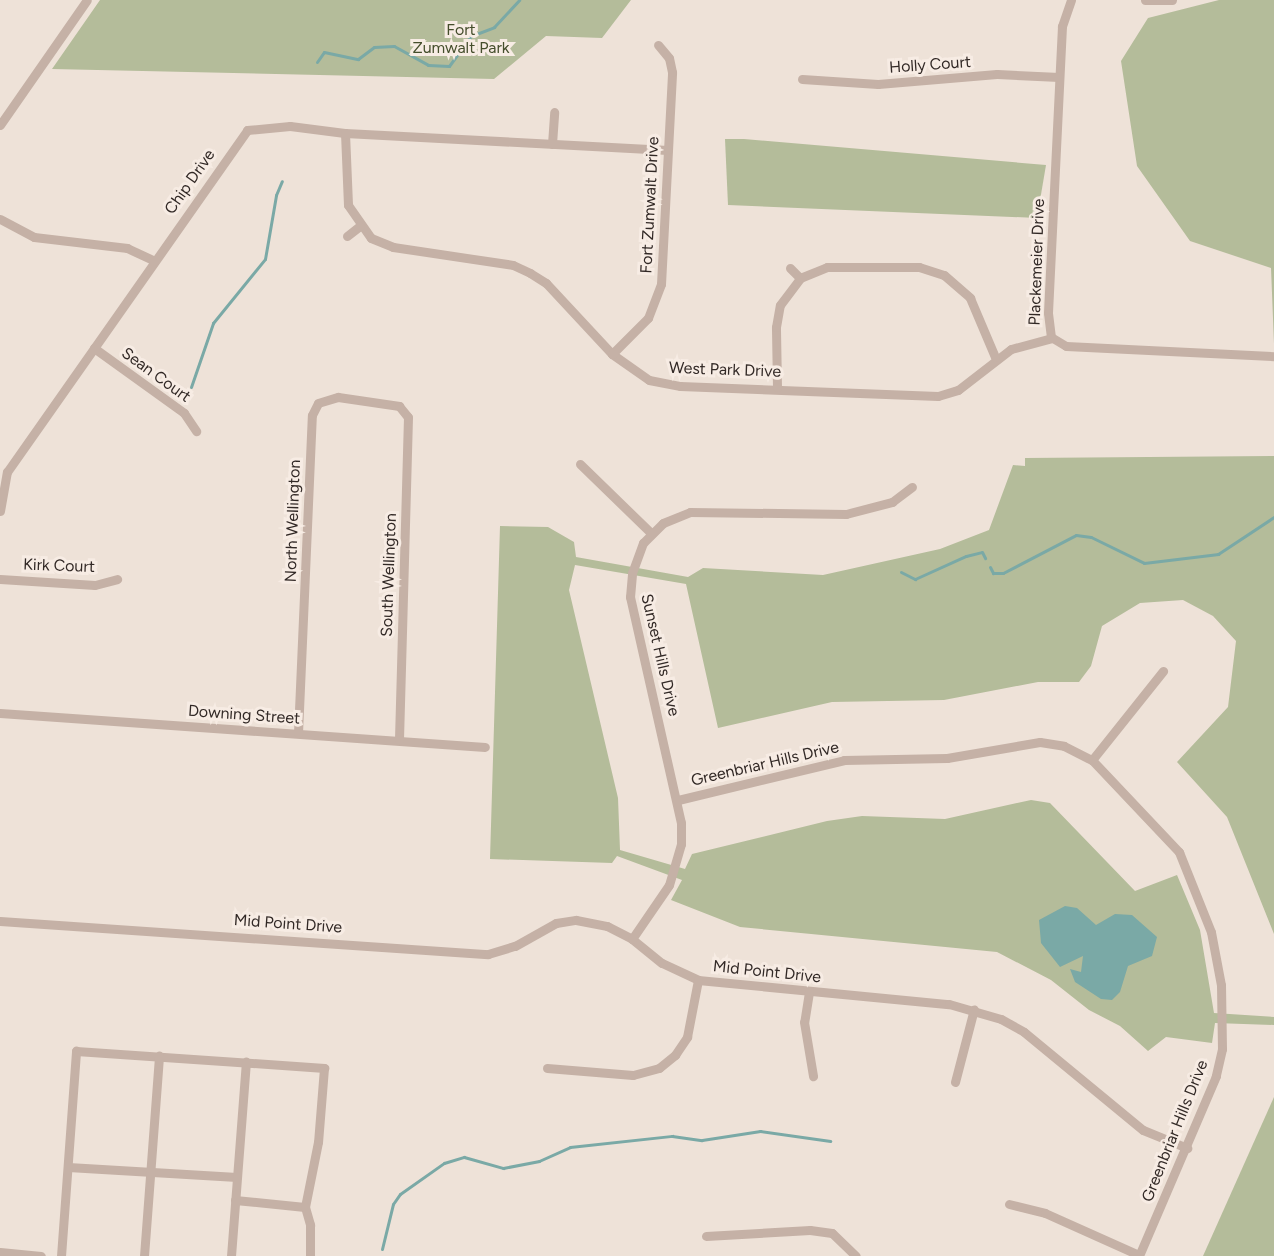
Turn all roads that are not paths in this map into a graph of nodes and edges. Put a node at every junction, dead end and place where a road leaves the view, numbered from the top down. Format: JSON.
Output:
{"nodes":[{"id":1,"x":87,"y":0,"type":"edge"},
{"id":2,"x":1071,"y":0,"type":"edge"},
{"id":3,"x":1145,"y":0,"type":"edge"},
{"id":4,"x":1172,"y":0,"type":"edge"},
{"id":5,"x":658,"y":45,"type":"dead end"},
{"id":6,"x":1059,"y":77,"type":"junction"},
{"id":7,"x":802,"y":79,"type":"dead end"},
{"id":8,"x":554,"y":112,"type":"dead end"},
{"id":9,"x":0,"y":125,"type":"edge"},
{"id":10,"x":345,"y":133,"type":"junction"},
{"id":11,"x":552,"y":144,"type":"junction"},
{"id":12,"x":668,"y":150,"type":"junction"},
{"id":13,"x":0,"y":219,"type":"edge"},
{"id":14,"x":360,"y":226,"type":"junction"},
{"id":15,"x":346,"y":236,"type":"dead end"},
{"id":16,"x":153,"y":260,"type":"junction"},
{"id":17,"x":790,"y":268,"type":"dead end"},
{"id":18,"x":800,"y":278,"type":"junction"},
{"id":19,"x":1052,"y":338,"type":"junction"},
{"id":20,"x":94,"y":348,"type":"junction"},
{"id":21,"x":612,"y":354,"type":"junction"},
{"id":22,"x":1274,"y":356,"type":"edge"},
{"id":23,"x":995,"y":357,"type":"junction"},
{"id":24,"x":777,"y":387,"type":"junction"},
{"id":25,"x":406,"y":411,"type":"joint"},
{"id":26,"x":196,"y":431,"type":"dead end"},
{"id":27,"x":580,"y":464,"type":"dead end"},
{"id":28,"x":912,"y":487,"type":"dead end"},
{"id":29,"x":0,"y":511,"type":"edge"},
{"id":30,"x":651,"y":533,"type":"junction"},
{"id":31,"x":0,"y":579,"type":"edge"},
{"id":32,"x":117,"y":579,"type":"dead end"},
{"id":33,"x":1163,"y":671,"type":"dead end"},
{"id":34,"x":0,"y":713,"type":"edge"},
{"id":35,"x":298,"y":733,"type":"junction"},
{"id":36,"x":399,"y":740,"type":"junction"},
{"id":37,"x":485,"y":747,"type":"dead end"},
{"id":38,"x":1092,"y":760,"type":"junction"},
{"id":39,"x":678,"y":800,"type":"junction"},
{"id":40,"x":0,"y":921,"type":"edge"},
{"id":41,"x":632,"y":939,"type":"junction"},
{"id":42,"x":698,"y":980,"type":"junction"},
{"id":43,"x":808,"y":992,"type":"junction"},
{"id":44,"x":974,"y":1009,"type":"junction"},
{"id":45,"x":159,"y":1056,"type":"junction"},
{"id":46,"x":246,"y":1062,"type":"junction"},
{"id":47,"x":547,"y":1068,"type":"dead end"},
{"id":48,"x":813,"y":1076,"type":"dead end"},
{"id":49,"x":955,"y":1082,"type":"dead end"},
{"id":50,"x":1187,"y":1149,"type":"junction"},
{"id":51,"x":68,"y":1167,"type":"junction"},
{"id":52,"x":151,"y":1172,"type":"junction"},
{"id":53,"x":237,"y":1178,"type":"junction"},
{"id":54,"x":235,"y":1200,"type":"junction"},
{"id":55,"x":1009,"y":1204,"type":"dead end"},
{"id":56,"x":305,"y":1206,"type":"junction"},
{"id":57,"x":706,"y":1236,"type":"dead end"},
{"id":58,"x":0,"y":1252,"type":"edge"},
{"id":59,"x":1139,"y":1255,"type":"edge"},
{"id":60,"x":41,"y":1256,"type":"edge"},
{"id":61,"x":61,"y":1256,"type":"edge"},
{"id":62,"x":144,"y":1256,"type":"edge"},
{"id":63,"x":231,"y":1256,"type":"edge"},
{"id":64,"x":310,"y":1256,"type":"edge"},
{"id":65,"x":856,"y":1256,"type":"edge"}],
"edges":[{"from":1,"to":9,"type":"street"},
{"from":2,"to":6,"type":"street","name":"Plackemeier Drive"},
{"from":3,"to":4,"type":"street"},
{"from":5,"to":12,"type":"street","name":"Fort Zumwalt Drive"},
{"from":6,"to":7,"type":"street","name":"Holly Court"},
{"from":6,"to":19,"type":"street","name":"Plackemeier Drive"},
{"from":8,"to":11,"type":"street"},
{"from":10,"to":11,"type":"street","name":"Chip Drive"},
{"from":10,"to":14,"type":"street"},
{"from":10,"to":16,"type":"street","name":"Chip Drive"},
{"from":11,"to":12,"type":"street","name":"Chip Drive"},
{"from":12,"to":21,"type":"street","name":"Fort Zumwalt Drive"},
{"from":13,"to":16,"type":"street"},
{"from":14,"to":15,"type":"street"},
{"from":14,"to":21,"type":"street","name":"West Park Drive"},
{"from":16,"to":20,"type":"street","name":"Chip Drive"},
{"from":17,"to":18,"type":"street"},
{"from":18,"to":23,"type":"street"},
{"from":18,"to":24,"type":"street"},
{"from":19,"to":22,"type":"street","name":"Plackemeier Drive"},
{"from":19,"to":23,"type":"street","name":"West Park Drive"},
{"from":20,"to":26,"type":"street","name":"Sean Court"},
{"from":20,"to":29,"type":"street","name":"Chip Drive"},
{"from":21,"to":24,"type":"street","name":"West Park Drive"},
{"from":23,"to":24,"type":"street","name":"West Park Drive"},
{"from":25,"to":35,"type":"street","name":"North Wellington"},
{"from":25,"to":36,"type":"street","name":"South Wellington"},
{"from":27,"to":30,"type":"street"},
{"from":28,"to":30,"type":"street"},
{"from":30,"to":39,"type":"street","name":"Sunset Hills Drive"},
{"from":31,"to":32,"type":"street","name":"Kirk Court"},
{"from":33,"to":38,"type":"street"},
{"from":34,"to":35,"type":"street","name":"Downing Street"},
{"from":35,"to":36,"type":"street","name":"Downing Street"},
{"from":36,"to":37,"type":"street","name":"Downing Street"},
{"from":38,"to":39,"type":"street","name":"Greenbriar Hills Drive"},
{"from":38,"to":50,"type":"street","name":"Greenbriar Hills Drive"},
{"from":39,"to":41,"type":"street","name":"Sunset Hills Drive"},
{"from":40,"to":41,"type":"street","name":"Mid Point Drive"},
{"from":41,"to":42,"type":"street","name":"Mid Point Drive"},
{"from":42,"to":43,"type":"street","name":"Mid Point Drive"},
{"from":42,"to":47,"type":"street"},
{"from":43,"to":44,"type":"street","name":"Mid Point Drive"},
{"from":43,"to":48,"type":"street"},
{"from":44,"to":49,"type":"street"},
{"from":44,"to":50,"type":"street","name":"Mid Point Drive"},
{"from":45,"to":46,"type":"street"},
{"from":45,"to":51,"type":"street"},
{"from":45,"to":52,"type":"street"},
{"from":46,"to":53,"type":"street"},
{"from":46,"to":56,"type":"street"},
{"from":50,"to":59,"type":"street","name":"Greenbriar Hills Drive"},
{"from":51,"to":52,"type":"street"},
{"from":51,"to":61,"type":"street"},
{"from":52,"to":53,"type":"street"},
{"from":52,"to":62,"type":"street"},
{"from":53,"to":54,"type":"street"},
{"from":54,"to":56,"type":"street"},
{"from":54,"to":63,"type":"street"},
{"from":55,"to":59,"type":"street"},
{"from":56,"to":64,"type":"street"},
{"from":57,"to":65,"type":"street"},
{"from":58,"to":60,"type":"street"}]}
